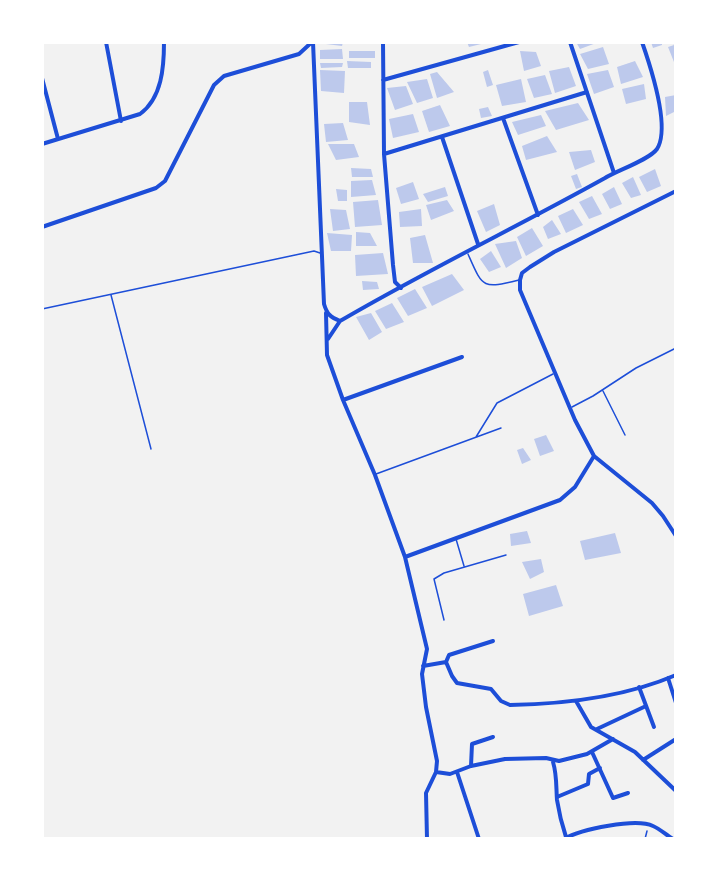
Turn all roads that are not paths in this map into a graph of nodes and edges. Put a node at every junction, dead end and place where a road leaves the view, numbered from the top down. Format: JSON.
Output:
{"nodes":[{"id":1,"x":106,"y":42,"type":"edge"},
{"id":2,"x":164,"y":42,"type":"edge"},
{"id":3,"x":313,"y":42,"type":"edge"},
{"id":4,"x":383,"y":42,"type":"edge"},
{"id":5,"x":519,"y":42,"type":"edge"},
{"id":6,"x":570,"y":42,"type":"edge"},
{"id":7,"x":642,"y":42,"type":"edge"},
{"id":8,"x":42,"y":78,"type":"edge"},
{"id":9,"x":383,"y":80,"type":"junction"},
{"id":10,"x":586,"y":92,"type":"junction"},
{"id":11,"x":504,"y":118,"type":"junction"},
{"id":12,"x":121,"y":120,"type":"junction"},
{"id":13,"x":442,"y":137,"type":"junction"},
{"id":14,"x":58,"y":139,"type":"junction"},
{"id":15,"x":42,"y":144,"type":"edge"},
{"id":16,"x":384,"y":154,"type":"junction"},
{"id":17,"x":614,"y":173,"type":"junction"},
{"id":18,"x":676,"y":192,"type":"edge"},
{"id":19,"x":538,"y":215,"type":"junction"},
{"id":20,"x":42,"y":227,"type":"edge"},
{"id":21,"x":478,"y":244,"type":"junction"},
{"id":22,"x":466,"y":252,"type":"junction"},
{"id":23,"x":322,"y":254,"type":"junction"},
{"id":24,"x":520,"y":280,"type":"junction"},
{"id":25,"x":401,"y":288,"type":"junction"},
{"id":26,"x":111,"y":295,"type":"junction"},
{"id":27,"x":42,"y":309,"type":"edge"},
{"id":28,"x":326,"y":312,"type":"junction"},
{"id":29,"x":340,"y":321,"type":"junction"},
{"id":30,"x":326,"y":345,"type":"junction"},
{"id":31,"x":676,"y":348,"type":"edge"},
{"id":32,"x":462,"y":357,"type":"dead end"},
{"id":33,"x":555,"y":373,"type":"junction"},
{"id":34,"x":602,"y":390,"type":"junction"},
{"id":35,"x":343,"y":400,"type":"junction"},
{"id":36,"x":571,"y":408,"type":"junction"},
{"id":37,"x":501,"y":428,"type":"dead end"},
{"id":38,"x":625,"y":435,"type":"dead end"},
{"id":39,"x":476,"y":438,"type":"junction"},
{"id":40,"x":151,"y":448,"type":"dead end"},
{"id":41,"x":594,"y":456,"type":"junction"},
{"id":42,"x":375,"y":475,"type":"junction"},
{"id":43,"x":676,"y":536,"type":"edge"},
{"id":44,"x":456,"y":538,"type":"junction"},
{"id":45,"x":506,"y":555,"type":"dead end"},
{"id":46,"x":405,"y":557,"type":"junction"},
{"id":47,"x":465,"y":567,"type":"junction"},
{"id":48,"x":444,"y":620,"type":"dead end"},
{"id":49,"x":493,"y":641,"type":"dead end"},
{"id":50,"x":446,"y":662,"type":"junction"},
{"id":51,"x":423,"y":666,"type":"junction"},
{"id":52,"x":676,"y":675,"type":"edge"},
{"id":53,"x":668,"y":678,"type":"junction"},
{"id":54,"x":639,"y":687,"type":"junction"},
{"id":55,"x":576,"y":701,"type":"junction"},
{"id":56,"x":676,"y":703,"type":"edge"},
{"id":57,"x":646,"y":706,"type":"junction"},
{"id":58,"x":654,"y":727,"type":"dead end"},
{"id":59,"x":596,"y":730,"type":"junction"},
{"id":60,"x":493,"y":737,"type":"dead end"},
{"id":61,"x":613,"y":739,"type":"junction"},
{"id":62,"x":676,"y":739,"type":"edge"},
{"id":63,"x":592,"y":752,"type":"junction"},
{"id":64,"x":643,"y":760,"type":"junction"},
{"id":65,"x":553,"y":761,"type":"junction"},
{"id":66,"x":471,"y":766,"type":"junction"},
{"id":67,"x":600,"y":768,"type":"junction"},
{"id":68,"x":436,"y":772,"type":"junction"},
{"id":69,"x":457,"y":772,"type":"junction"},
{"id":70,"x":676,"y":781,"type":"edge"},
{"id":71,"x":670,"y":785,"type":"junction"},
{"id":72,"x":676,"y":791,"type":"edge"},
{"id":73,"x":628,"y":793,"type":"dead end"},
{"id":74,"x":557,"y":796,"type":"junction"},
{"id":75,"x":566,"y":838,"type":"edge"},
{"id":76,"x":427,"y":839,"type":"edge"},
{"id":77,"x":479,"y":839,"type":"edge"},
{"id":78,"x":673,"y":839,"type":"edge"}],
"edges":[{"from":1,"to":12,"type":"street"},
{"from":2,"to":12,"type":"street"},
{"from":3,"to":20,"type":"street"},
{"from":3,"to":23,"type":"street"},
{"from":4,"to":9,"type":"street"},
{"from":5,"to":9,"type":"street"},
{"from":6,"to":10,"type":"street"},
{"from":7,"to":17,"type":"street"},
{"from":8,"to":14,"type":"street"},
{"from":9,"to":16,"type":"street"},
{"from":10,"to":11,"type":"street"},
{"from":10,"to":17,"type":"street"},
{"from":11,"to":13,"type":"street"},
{"from":11,"to":19,"type":"street"},
{"from":12,"to":14,"type":"street"},
{"from":13,"to":16,"type":"street"},
{"from":13,"to":21,"type":"street"},
{"from":14,"to":15,"type":"street"},
{"from":16,"to":25,"type":"street"},
{"from":17,"to":19,"type":"street"},
{"from":18,"to":24,"type":"street"},
{"from":19,"to":21,"type":"street"},
{"from":21,"to":22,"type":"street"},
{"from":22,"to":24,"type":"lane"},
{"from":22,"to":25,"type":"street"},
{"from":23,"to":26,"type":"lane"},
{"from":23,"to":28,"type":"street"},
{"from":24,"to":33,"type":"street"},
{"from":25,"to":29,"type":"street"},
{"from":26,"to":27,"type":"lane"},
{"from":26,"to":40,"type":"lane"},
{"from":28,"to":29,"type":"street"},
{"from":28,"to":30,"type":"street"},
{"from":29,"to":30,"type":"street"},
{"from":30,"to":35,"type":"street"},
{"from":31,"to":34,"type":"lane"},
{"from":32,"to":35,"type":"street"},
{"from":33,"to":36,"type":"street"},
{"from":33,"to":39,"type":"lane"},
{"from":34,"to":36,"type":"lane"},
{"from":34,"to":38,"type":"lane"},
{"from":35,"to":42,"type":"street"},
{"from":36,"to":41,"type":"street"},
{"from":37,"to":39,"type":"lane"},
{"from":39,"to":42,"type":"lane"},
{"from":41,"to":43,"type":"street"},
{"from":41,"to":44,"type":"street"},
{"from":42,"to":46,"type":"street"},
{"from":44,"to":46,"type":"street"},
{"from":44,"to":47,"type":"lane"},
{"from":45,"to":47,"type":"lane"},
{"from":46,"to":51,"type":"street"},
{"from":47,"to":48,"type":"lane"},
{"from":49,"to":50,"type":"street"},
{"from":50,"to":51,"type":"street"},
{"from":50,"to":55,"type":"street"},
{"from":51,"to":68,"type":"street"},
{"from":52,"to":53,"type":"street"},
{"from":53,"to":54,"type":"street"},
{"from":53,"to":56,"type":"street"},
{"from":54,"to":55,"type":"street"},
{"from":54,"to":57,"type":"street"},
{"from":55,"to":59,"type":"street"},
{"from":57,"to":58,"type":"street"},
{"from":57,"to":59,"type":"street"},
{"from":59,"to":61,"type":"street"},
{"from":60,"to":66,"type":"street"},
{"from":61,"to":63,"type":"street"},
{"from":61,"to":64,"type":"street"},
{"from":62,"to":64,"type":"street"},
{"from":63,"to":65,"type":"street"},
{"from":63,"to":67,"type":"street"},
{"from":64,"to":71,"type":"street"},
{"from":65,"to":66,"type":"street"},
{"from":65,"to":74,"type":"street"},
{"from":66,"to":69,"type":"street"},
{"from":67,"to":73,"type":"street"},
{"from":67,"to":74,"type":"street"},
{"from":68,"to":69,"type":"street"},
{"from":68,"to":76,"type":"street"},
{"from":69,"to":77,"type":"street"},
{"from":70,"to":71,"type":"street"},
{"from":71,"to":72,"type":"street"},
{"from":74,"to":75,"type":"street"},
{"from":75,"to":78,"type":"street"}]}
